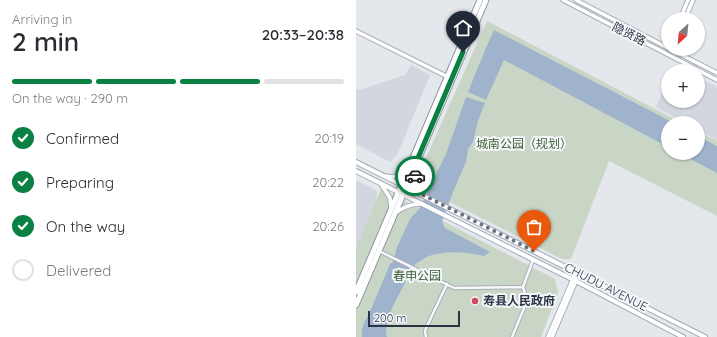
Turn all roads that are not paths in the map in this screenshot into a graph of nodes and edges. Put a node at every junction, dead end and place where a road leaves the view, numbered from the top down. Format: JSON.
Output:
{"nodes":[{"id":1,"x":480,"y":0,"type":"edge"},
{"id":2,"x":486,"y":0,"type":"edge"},
{"id":3,"x":563,"y":0,"type":"edge"},
{"id":4,"x":576,"y":0,"type":"edge"},
{"id":5,"x":688,"y":0,"type":"edge"},
{"id":6,"x":693,"y":0,"type":"edge"},
{"id":7,"x":683,"y":12,"type":"edge"},
{"id":8,"x":688,"y":12,"type":"edge"},
{"id":9,"x":356,"y":31,"type":"edge"},
{"id":10,"x":661,"y":44,"type":"edge"},
{"id":11,"x":661,"y":51,"type":"edge"},
{"id":12,"x":670,"y":56,"type":"edge"},
{"id":13,"x":684,"y":56,"type":"edge"},
{"id":14,"x":717,"y":74,"type":"edge"},
{"id":15,"x":450,"y":77,"type":"junction"},
{"id":16,"x":717,"y":80,"type":"edge"},
{"id":17,"x":356,"y":162,"type":"edge"},
{"id":18,"x":413,"y":165,"type":"junction"},
{"id":19,"x":356,"y":171,"type":"edge"},
{"id":20,"x":382,"y":174,"type":"junction"},
{"id":21,"x":379,"y":182,"type":"junction"},
{"id":22,"x":404,"y":186,"type":"junction"},
{"id":23,"x":401,"y":193,"type":"junction"},
{"id":24,"x":424,"y":196,"type":"junction"},
{"id":25,"x":421,"y":204,"type":"junction"},
{"id":26,"x":391,"y":216,"type":"junction"},
{"id":27,"x":379,"y":251,"type":"junction"},
{"id":28,"x":533,"y":260,"type":"junction"},
{"id":29,"x":577,"y":273,"type":"junction"},
{"id":30,"x":572,"y":279,"type":"junction"},
{"id":31,"x":447,"y":284,"type":"junction"},
{"id":32,"x":523,"y":287,"type":"junction"},
{"id":33,"x":356,"y":292,"type":"edge"},
{"id":34,"x":356,"y":305,"type":"edge"},
{"id":35,"x":426,"y":337,"type":"edge"},
{"id":36,"x":512,"y":337,"type":"edge"},
{"id":37,"x":548,"y":337,"type":"edge"},
{"id":38,"x":552,"y":337,"type":"edge"},
{"id":39,"x":683,"y":337,"type":"edge"},
{"id":40,"x":706,"y":337,"type":"edge"}],
"edges":[{"from":1,"to":15,"type":"highway"},
{"from":2,"to":15,"type":"highway"},
{"from":3,"to":11,"type":"street","name":"隐贤路"},
{"from":4,"to":10,"type":"street","name":"隐贤路"},
{"from":5,"to":7,"type":"street"},
{"from":6,"to":8,"type":"street"},
{"from":9,"to":15,"type":"street"},
{"from":12,"to":16,"type":"street","name":"隐贤路"},
{"from":13,"to":14,"type":"street","name":"隐贤路"},
{"from":15,"to":18,"type":"highway"},
{"from":17,"to":20,"type":"main road","name":"CHUDU AVENUE"},
{"from":18,"to":20,"type":"street"},
{"from":18,"to":22,"type":"highway"},
{"from":18,"to":24,"type":"street"},
{"from":19,"to":21,"type":"main road","name":"CHUDU AVENUE"},
{"from":20,"to":22,"type":"main road","name":"CHUDU AVENUE"},
{"from":21,"to":23,"type":"main road","name":"CHUDU AVENUE"},
{"from":21,"to":26,"type":"street"},
{"from":22,"to":23,"type":"highway"},
{"from":22,"to":24,"type":"main road","name":"CHUDU AVENUE"},
{"from":23,"to":25,"type":"main road","name":"CHUDU AVENUE"},
{"from":23,"to":26,"type":"highway"},
{"from":24,"to":29,"type":"main road","name":"CHUDU AVENUE"},
{"from":25,"to":26,"type":"street"},
{"from":25,"to":28,"type":"main road","name":"CHUDU AVENUE"},
{"from":26,"to":27,"type":"highway"},
{"from":26,"to":33,"type":"highway"},
{"from":27,"to":31,"type":"street"},
{"from":27,"to":34,"type":"highway"},
{"from":28,"to":30,"type":"main road","name":"CHUDU AVENUE"},
{"from":28,"to":32,"type":"street"},
{"from":29,"to":30,"type":"street"},
{"from":29,"to":38,"type":"street"},
{"from":29,"to":40,"type":"main road","name":"CHUDU AVENUE"},
{"from":30,"to":37,"type":"street"},
{"from":30,"to":39,"type":"main road","name":"CHUDU AVENUE"},
{"from":31,"to":32,"type":"street"},
{"from":31,"to":35,"type":"street"},
{"from":32,"to":36,"type":"street"}]}
